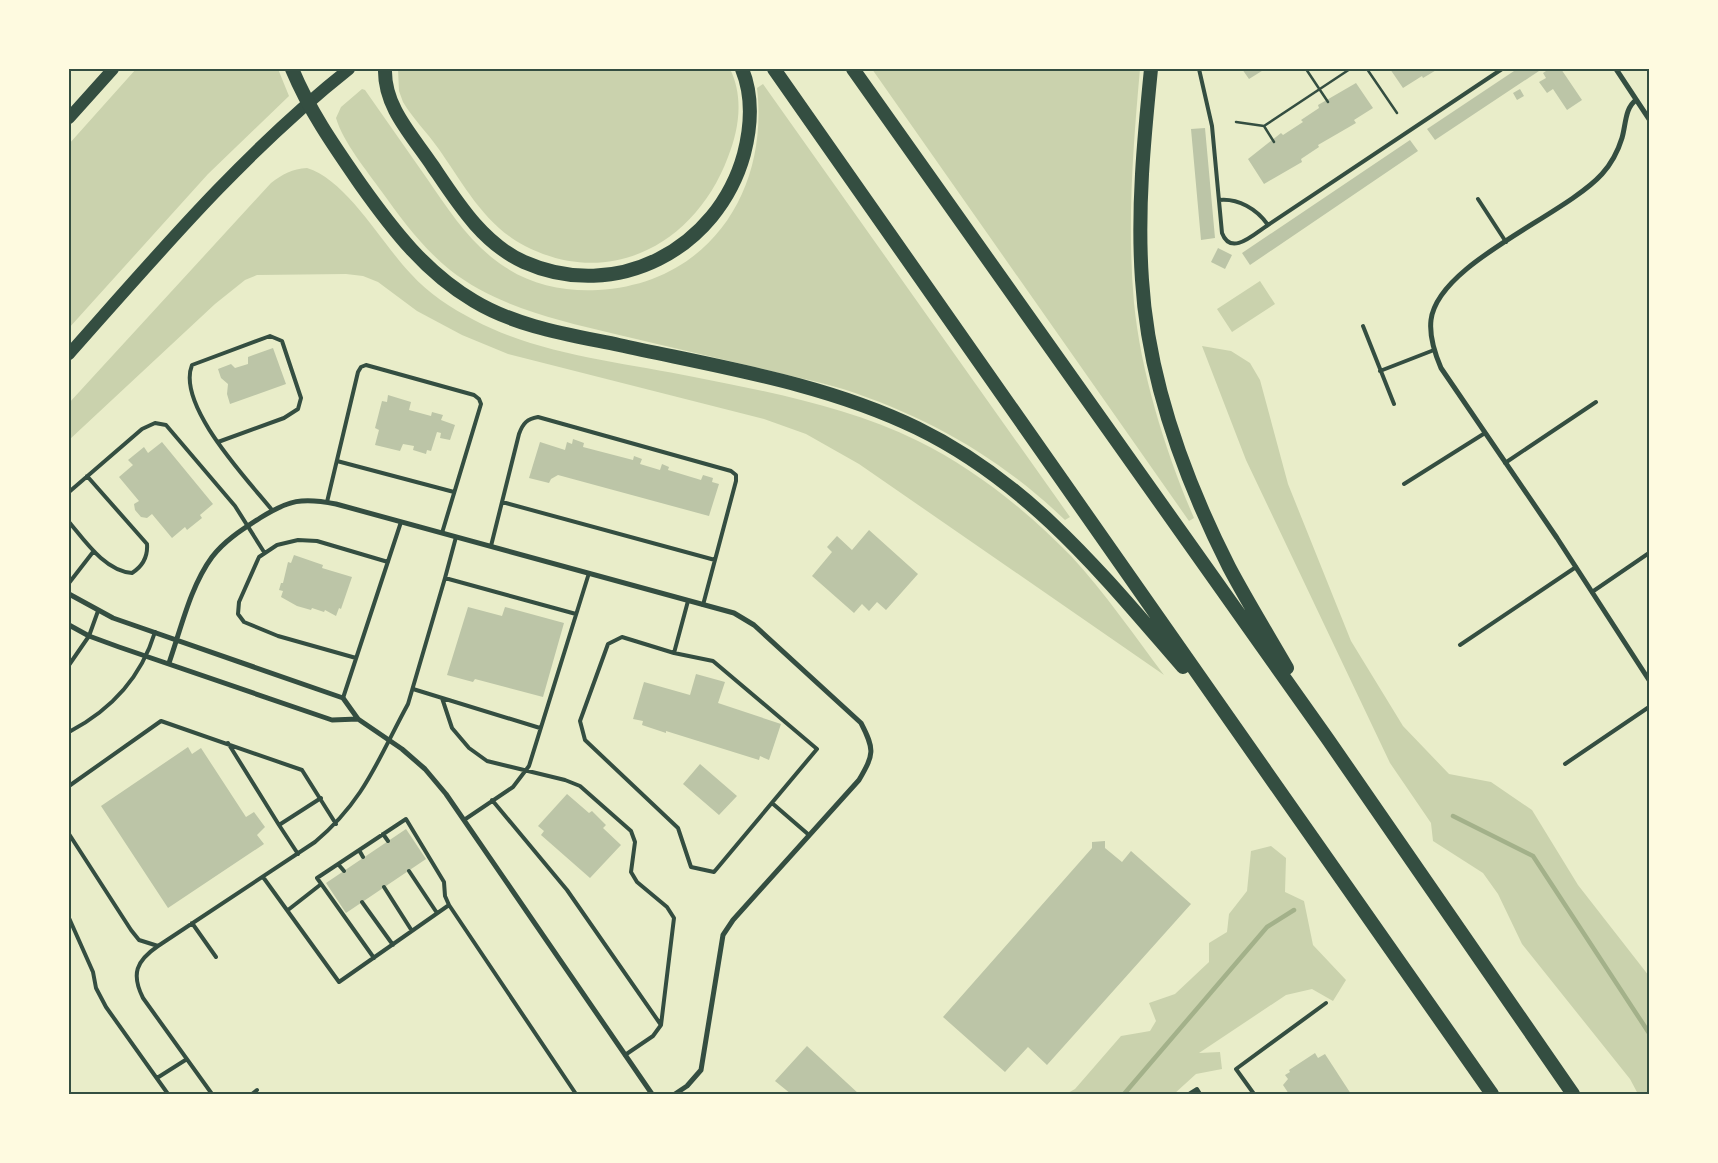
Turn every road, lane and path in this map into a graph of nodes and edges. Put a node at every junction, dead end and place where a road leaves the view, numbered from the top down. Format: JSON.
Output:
{"nodes":[{"id":1,"x":113,"y":69,"type":"edge"},
{"id":2,"x":292,"y":69,"type":"edge"},
{"id":3,"x":349,"y":69,"type":"edge"},
{"id":4,"x":386,"y":69,"type":"edge"},
{"id":5,"x":742,"y":69,"type":"edge"},
{"id":6,"x":774,"y":69,"type":"edge"},
{"id":7,"x":853,"y":69,"type":"edge"},
{"id":8,"x":1150,"y":69,"type":"edge"},
{"id":9,"x":1199,"y":69,"type":"edge"},
{"id":10,"x":1306,"y":69,"type":"edge"},
{"id":11,"x":1350,"y":69,"type":"edge"},
{"id":12,"x":1367,"y":69,"type":"edge"},
{"id":13,"x":1502,"y":69,"type":"edge"},
{"id":14,"x":1616,"y":69,"type":"edge"},
{"id":15,"x":1319,"y":89,"type":"junction"},
{"id":16,"x":1636,"y":100,"type":"junction"},
{"id":17,"x":1328,"y":102,"type":"dead end"},
{"id":18,"x":307,"y":104,"type":"junction"},
{"id":19,"x":1397,"y":113,"type":"dead end"},
{"id":20,"x":69,"y":118,"type":"edge"},
{"id":21,"x":1649,"y":119,"type":"edge"},
{"id":22,"x":1236,"y":122,"type":"dead end"},
{"id":23,"x":1264,"y":126,"type":"junction"},
{"id":24,"x":1274,"y":142,"type":"dead end"},
{"id":25,"x":1478,"y":198,"type":"dead end"},
{"id":26,"x":1219,"y":200,"type":"junction"},
{"id":27,"x":1268,"y":225,"type":"junction"},
{"id":28,"x":1506,"y":242,"type":"junction"},
{"id":29,"x":1363,"y":326,"type":"dead end"},
{"id":30,"x":1434,"y":350,"type":"junction"},
{"id":31,"x":69,"y":354,"type":"edge"},
{"id":32,"x":1380,"y":371,"type":"junction"},
{"id":33,"x":1596,"y":402,"type":"dead end"},
{"id":34,"x":1394,"y":404,"type":"dead end"},
{"id":35,"x":1485,"y":433,"type":"junction"},
{"id":36,"x":218,"y":442,"type":"junction"},
{"id":37,"x":337,"y":461,"type":"junction"},
{"id":38,"x":1506,"y":463,"type":"junction"},
{"id":39,"x":87,"y":476,"type":"junction"},
{"id":40,"x":1404,"y":484,"type":"dead end"},
{"id":41,"x":69,"y":492,"type":"edge"},
{"id":42,"x":454,"y":492,"type":"junction"},
{"id":43,"x":327,"y":502,"type":"junction"},
{"id":44,"x":502,"y":502,"type":"junction"},
{"id":45,"x":272,"y":510,"type":"junction"},
{"id":46,"x":69,"y":522,"type":"edge"},
{"id":47,"x":400,"y":522,"type":"junction"},
{"id":48,"x":249,"y":525,"type":"junction"},
{"id":49,"x":442,"y":533,"type":"junction"},
{"id":50,"x":456,"y":537,"type":"junction"},
{"id":51,"x":491,"y":546,"type":"junction"},
{"id":52,"x":93,"y":552,"type":"junction"},
{"id":53,"x":264,"y":552,"type":"junction"},
{"id":54,"x":1649,"y":553,"type":"edge"},
{"id":55,"x":715,"y":560,"type":"junction"},
{"id":56,"x":388,"y":562,"type":"junction"},
{"id":57,"x":1576,"y":567,"type":"junction"},
{"id":58,"x":589,"y":573,"type":"junction"},
{"id":59,"x":445,"y":578,"type":"junction"},
{"id":60,"x":69,"y":583,"type":"edge"},
{"id":61,"x":1592,"y":592,"type":"junction"},
{"id":62,"x":69,"y":594,"type":"edge"},
{"id":63,"x":688,"y":601,"type":"junction"},
{"id":64,"x":703,"y":605,"type":"junction"},
{"id":65,"x":98,"y":611,"type":"junction"},
{"id":66,"x":576,"y":614,"type":"junction"},
{"id":67,"x":69,"y":625,"type":"edge"},
{"id":68,"x":155,"y":632,"type":"junction"},
{"id":69,"x":89,"y":636,"type":"junction"},
{"id":70,"x":177,"y":640,"type":"junction"},
{"id":71,"x":1460,"y":645,"type":"dead end"},
{"id":72,"x":674,"y":653,"type":"junction"},
{"id":73,"x":147,"y":657,"type":"junction"},
{"id":74,"x":356,"y":658,"type":"junction"},
{"id":75,"x":169,"y":664,"type":"junction"},
{"id":76,"x":69,"y":665,"type":"edge"},
{"id":77,"x":1649,"y":680,"type":"edge"},
{"id":78,"x":413,"y":690,"type":"junction"},
{"id":79,"x":343,"y":698,"type":"junction"},
{"id":80,"x":442,"y":698,"type":"junction"},
{"id":81,"x":1649,"y":707,"type":"edge"},
{"id":82,"x":358,"y":719,"type":"junction"},
{"id":83,"x":1231,"y":723,"type":"junction"},
{"id":84,"x":540,"y":728,"type":"junction"},
{"id":85,"x":69,"y":732,"type":"edge"},
{"id":86,"x":1327,"y":738,"type":"junction"},
{"id":87,"x":391,"y":740,"type":"junction"},
{"id":88,"x":228,"y":743,"type":"junction"},
{"id":89,"x":1565,"y":764,"type":"dead end"},
{"id":90,"x":524,"y":772,"type":"junction"},
{"id":91,"x":69,"y":786,"type":"edge"},
{"id":92,"x":321,"y":798,"type":"junction"},
{"id":93,"x":492,"y":800,"type":"junction"},
{"id":94,"x":772,"y":803,"type":"junction"},
{"id":95,"x":464,"y":820,"type":"junction"},
{"id":96,"x":336,"y":824,"type":"junction"},
{"id":97,"x":279,"y":825,"type":"junction"},
{"id":98,"x":69,"y":834,"type":"edge"},
{"id":99,"x":382,"y":834,"type":"junction"},
{"id":100,"x":809,"y":835,"type":"junction"},
{"id":101,"x":388,"y":841,"type":"dead end"},
{"id":102,"x":359,"y":850,"type":"junction"},
{"id":103,"x":298,"y":854,"type":"junction"},
{"id":104,"x":364,"y":858,"type":"dead end"},
{"id":105,"x":338,"y":864,"type":"junction"},
{"id":106,"x":409,"y":870,"type":"dead end"},
{"id":107,"x":344,"y":871,"type":"dead end"},
{"id":108,"x":263,"y":877,"type":"junction"},
{"id":109,"x":320,"y":885,"type":"junction"},
{"id":110,"x":384,"y":887,"type":"dead end"},
{"id":111,"x":362,"y":902,"type":"dead end"},
{"id":112,"x":449,"y":905,"type":"junction"},
{"id":113,"x":288,"y":910,"type":"junction"},
{"id":114,"x":437,"y":913,"type":"junction"},
{"id":115,"x":69,"y":918,"type":"edge"},
{"id":116,"x":192,"y":923,"type":"junction"},
{"id":117,"x":412,"y":931,"type":"junction"},
{"id":118,"x":393,"y":945,"type":"junction"},
{"id":119,"x":158,"y":946,"type":"junction"},
{"id":120,"x":216,"y":957,"type":"dead end"},
{"id":121,"x":374,"y":958,"type":"junction"},
{"id":122,"x":1326,"y":1003,"type":"dead end"},
{"id":123,"x":660,"y":1025,"type":"junction"},
{"id":124,"x":625,"y":1056,"type":"junction"},
{"id":125,"x":187,"y":1059,"type":"junction"},
{"id":126,"x":157,"y":1078,"type":"junction"},
{"id":127,"x":257,"y":1090,"type":"dead end"},
{"id":128,"x":168,"y":1094,"type":"edge"},
{"id":129,"x":212,"y":1094,"type":"edge"},
{"id":130,"x":252,"y":1094,"type":"edge"},
{"id":131,"x":576,"y":1094,"type":"edge"},
{"id":132,"x":652,"y":1094,"type":"edge"},
{"id":133,"x":675,"y":1094,"type":"edge"},
{"id":134,"x":1188,"y":1094,"type":"edge"},
{"id":135,"x":1200,"y":1094,"type":"edge"},
{"id":136,"x":1254,"y":1094,"type":"edge"},
{"id":137,"x":1492,"y":1094,"type":"edge"},
{"id":138,"x":1573,"y":1094,"type":"edge"}],
"edges":[{"from":1,"to":20,"type":"highway"},
{"from":2,"to":18,"type":"highway"},
{"from":3,"to":18,"type":"highway"},
{"from":4,"to":5,"type":"highway"},
{"from":6,"to":83,"type":"highway"},
{"from":7,"to":86,"type":"highway"},
{"from":8,"to":86,"type":"highway"},
{"from":9,"to":26,"type":"lane"},
{"from":10,"to":15,"type":"path"},
{"from":11,"to":15,"type":"path"},
{"from":12,"to":19,"type":"path"},
{"from":13,"to":27,"type":"lane"},
{"from":14,"to":16,"type":"street"},
{"from":15,"to":17,"type":"path"},
{"from":15,"to":23,"type":"path"},
{"from":16,"to":21,"type":"street"},
{"from":16,"to":28,"type":"street"},
{"from":18,"to":31,"type":"highway"},
{"from":18,"to":83,"type":"highway"},
{"from":22,"to":23,"type":"path"},
{"from":23,"to":24,"type":"path"},
{"from":25,"to":28,"type":"lane"},
{"from":26,"to":27,"type":"lane"},
{"from":26,"to":27,"type":"lane"},
{"from":28,"to":30,"type":"street"},
{"from":29,"to":32,"type":"lane"},
{"from":30,"to":32,"type":"lane"},
{"from":30,"to":35,"type":"street"},
{"from":32,"to":34,"type":"lane"},
{"from":33,"to":38,"type":"lane"},
{"from":35,"to":38,"type":"street"},
{"from":35,"to":40,"type":"lane"},
{"from":36,"to":36,"type":"lane"},
{"from":36,"to":45,"type":"lane"},
{"from":37,"to":42,"type":"lane"},
{"from":37,"to":42,"type":"lane"},
{"from":37,"to":43,"type":"lane"},
{"from":38,"to":57,"type":"street"},
{"from":39,"to":41,"type":"lane"},
{"from":39,"to":48,"type":"lane"},
{"from":39,"to":52,"type":"lane"},
{"from":42,"to":49,"type":"lane"},
{"from":43,"to":45,"type":"street"},
{"from":43,"to":47,"type":"street"},
{"from":44,"to":51,"type":"lane"},
{"from":44,"to":55,"type":"lane"},
{"from":44,"to":55,"type":"lane"},
{"from":45,"to":48,"type":"street"},
{"from":46,"to":52,"type":"lane"},
{"from":47,"to":49,"type":"street"},
{"from":47,"to":56,"type":"lane"},
{"from":48,"to":53,"type":"lane"},
{"from":48,"to":70,"type":"street"},
{"from":49,"to":50,"type":"street"},
{"from":50,"to":51,"type":"street"},
{"from":50,"to":59,"type":"lane"},
{"from":51,"to":58,"type":"street"},
{"from":52,"to":60,"type":"lane"},
{"from":53,"to":56,"type":"lane"},
{"from":53,"to":74,"type":"lane"},
{"from":54,"to":61,"type":"lane"},
{"from":55,"to":64,"type":"lane"},
{"from":56,"to":74,"type":"lane"},
{"from":57,"to":61,"type":"street"},
{"from":57,"to":71,"type":"lane"},
{"from":58,"to":63,"type":"street"},
{"from":58,"to":66,"type":"lane"},
{"from":59,"to":66,"type":"lane"},
{"from":59,"to":78,"type":"lane"},
{"from":61,"to":77,"type":"street"},
{"from":62,"to":65,"type":"street"},
{"from":63,"to":64,"type":"street"},
{"from":63,"to":72,"type":"lane"},
{"from":64,"to":100,"type":"street"},
{"from":65,"to":68,"type":"street"},
{"from":65,"to":69,"type":"lane"},
{"from":66,"to":84,"type":"lane"},
{"from":67,"to":69,"type":"street"},
{"from":68,"to":70,"type":"street"},
{"from":68,"to":73,"type":"lane"},
{"from":69,"to":73,"type":"street"},
{"from":69,"to":76,"type":"lane"},
{"from":70,"to":75,"type":"street"},
{"from":70,"to":79,"type":"street"},
{"from":72,"to":94,"type":"lane"},
{"from":72,"to":94,"type":"lane"},
{"from":73,"to":75,"type":"street"},
{"from":73,"to":85,"type":"lane"},
{"from":74,"to":79,"type":"lane"},
{"from":75,"to":82,"type":"street"},
{"from":78,"to":80,"type":"lane"},
{"from":78,"to":87,"type":"lane"},
{"from":79,"to":82,"type":"street"},
{"from":80,"to":84,"type":"lane"},
{"from":80,"to":90,"type":"lane"},
{"from":81,"to":89,"type":"lane"},
{"from":82,"to":87,"type":"street"},
{"from":83,"to":137,"type":"highway"},
{"from":84,"to":90,"type":"lane"},
{"from":86,"to":138,"type":"highway"},
{"from":87,"to":95,"type":"street"},
{"from":87,"to":96,"type":"lane"},
{"from":88,"to":91,"type":"lane"},
{"from":88,"to":92,"type":"lane"},
{"from":88,"to":97,"type":"lane"},
{"from":90,"to":93,"type":"lane"},
{"from":90,"to":123,"type":"lane"},
{"from":92,"to":96,"type":"lane"},
{"from":92,"to":97,"type":"lane"},
{"from":93,"to":95,"type":"lane"},
{"from":93,"to":123,"type":"lane"},
{"from":94,"to":100,"type":"lane"},
{"from":95,"to":124,"type":"street"},
{"from":96,"to":103,"type":"lane"},
{"from":97,"to":103,"type":"lane"},
{"from":98,"to":119,"type":"lane"},
{"from":99,"to":101,"type":"lane"},
{"from":99,"to":102,"type":"lane"},
{"from":99,"to":112,"type":"lane"},
{"from":100,"to":133,"type":"street"},
{"from":102,"to":104,"type":"lane"},
{"from":102,"to":105,"type":"lane"},
{"from":103,"to":108,"type":"lane"},
{"from":105,"to":107,"type":"lane"},
{"from":105,"to":109,"type":"lane"},
{"from":106,"to":114,"type":"lane"},
{"from":108,"to":113,"type":"lane"},
{"from":108,"to":116,"type":"lane"},
{"from":109,"to":113,"type":"lane"},
{"from":109,"to":121,"type":"lane"},
{"from":110,"to":117,"type":"lane"},
{"from":111,"to":118,"type":"lane"},
{"from":112,"to":114,"type":"lane"},
{"from":112,"to":131,"type":"lane"},
{"from":113,"to":121,"type":"lane"},
{"from":114,"to":117,"type":"lane"},
{"from":115,"to":126,"type":"lane"},
{"from":116,"to":119,"type":"lane"},
{"from":116,"to":120,"type":"lane"},
{"from":117,"to":118,"type":"lane"},
{"from":118,"to":121,"type":"lane"},
{"from":119,"to":125,"type":"lane"},
{"from":122,"to":136,"type":"lane"},
{"from":123,"to":124,"type":"lane"},
{"from":124,"to":132,"type":"street"},
{"from":125,"to":126,"type":"lane"},
{"from":125,"to":129,"type":"lane"},
{"from":126,"to":128,"type":"lane"},
{"from":127,"to":130,"type":"lane"},
{"from":134,"to":135,"type":"lane"}]}
